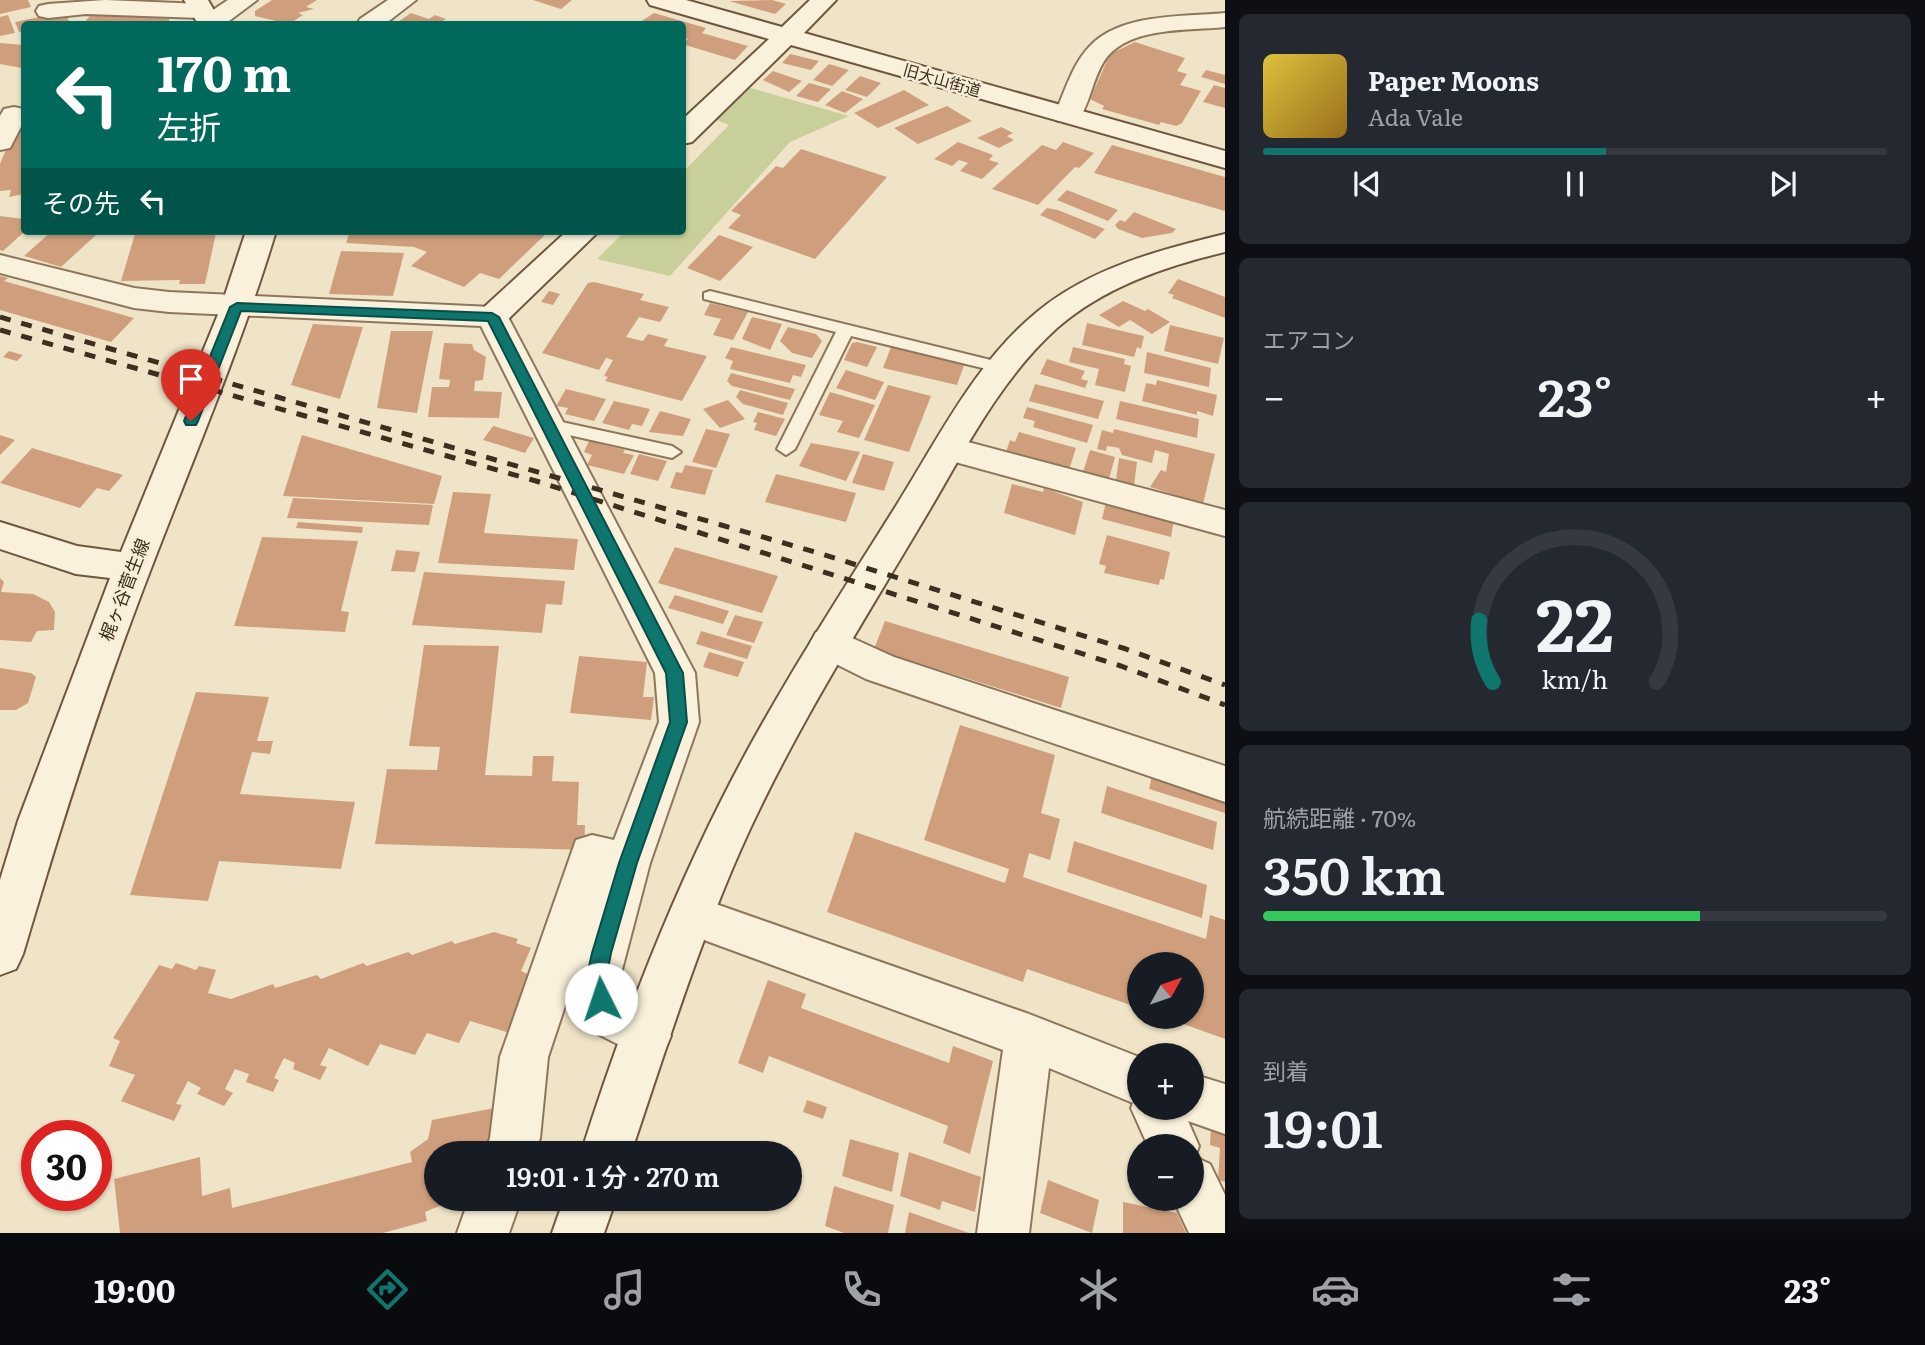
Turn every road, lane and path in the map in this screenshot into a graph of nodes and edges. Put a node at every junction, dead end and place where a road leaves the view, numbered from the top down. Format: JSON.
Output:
{"nodes":[{"id":1,"x":245,"y":0,"type":"edge"},
{"id":2,"x":404,"y":0,"type":"edge"},
{"id":3,"x":659,"y":0,"type":"edge"},
{"id":4,"x":824,"y":0,"type":"edge"},
{"id":5,"x":48,"y":10,"type":"dead end"},
{"id":6,"x":205,"y":15,"type":"edge"},
{"id":7,"x":1225,"y":20,"type":"edge"},
{"id":8,"x":373,"y":21,"type":"edge"},
{"id":9,"x":786,"y":36,"type":"junction"},
{"id":10,"x":13,"y":114,"type":"edge"},
{"id":11,"x":1068,"y":115,"type":"junction"},
{"id":12,"x":686,"y":132,"type":"edge"},
{"id":13,"x":0,"y":142,"type":"edge"},
{"id":14,"x":1225,"y":160,"type":"edge"},
{"id":15,"x":260,"y":235,"type":"edge"},
{"id":16,"x":580,"y":235,"type":"edge"},
{"id":17,"x":1225,"y":243,"type":"edge"},
{"id":18,"x":0,"y":264,"type":"edge"},
{"id":19,"x":710,"y":296,"type":"dead end"},
{"id":20,"x":237,"y":307,"type":"junction"},
{"id":21,"x":492,"y":317,"type":"junction"},
{"id":22,"x":846,"y":329,"type":"junction"},
{"id":23,"x":1003,"y":368,"type":"junction"},
{"id":24,"x":548,"y":425,"type":"junction"},
{"id":25,"x":786,"y":449,"type":"dead end"},
{"id":26,"x":949,"y":449,"type":"junction"},
{"id":27,"x":672,"y":452,"type":"dead end"},
{"id":28,"x":1223,"y":515,"type":"edge"},
{"id":29,"x":0,"y":535,"type":"edge"},
{"id":30,"x":133,"y":567,"type":"junction"},
{"id":31,"x":830,"y":643,"type":"junction"},
{"id":32,"x":1225,"y":783,"type":"edge"},
{"id":33,"x":628,"y":863,"type":"junction"},
{"id":34,"x":693,"y":916,"type":"junction"},
{"id":35,"x":0,"y":954,"type":"edge"},
{"id":36,"x":647,"y":1036,"type":"junction"},
{"id":37,"x":1029,"y":1037,"type":"junction"},
{"id":38,"x":1127,"y":1076,"type":"edge"},
{"id":39,"x":1204,"y":1102,"type":"edge"},
{"id":40,"x":1225,"y":1109,"type":"edge"},
{"id":41,"x":514,"y":1141,"type":"edge"},
{"id":42,"x":610,"y":1141,"type":"edge"},
{"id":43,"x":1204,"y":1208,"type":"edge"},
{"id":44,"x":491,"y":1211,"type":"edge"},
{"id":45,"x":586,"y":1211,"type":"edge"},
{"id":46,"x":483,"y":1233,"type":"edge"},
{"id":47,"x":578,"y":1233,"type":"edge"},
{"id":48,"x":1003,"y":1233,"type":"edge"},
{"id":49,"x":1216,"y":1233,"type":"edge"}],
"edges":[{"from":1,"to":6,"type":"street"},
{"from":2,"to":8,"type":"street"},
{"from":3,"to":9,"type":"street","name":"旧大山街道"},
{"from":4,"to":9,"type":"street"},
{"from":5,"to":6,"type":"street"},
{"from":7,"to":11,"type":"street"},
{"from":9,"to":11,"type":"street","name":"旧大山街道"},
{"from":9,"to":12,"type":"street"},
{"from":10,"to":13,"type":"street"},
{"from":11,"to":14,"type":"street","name":"旧大山街道"},
{"from":15,"to":20,"type":"street","name":"梶ヶ谷菅生線"},
{"from":16,"to":21,"type":"street"},
{"from":17,"to":23,"type":"street"},
{"from":18,"to":20,"type":"street"},
{"from":19,"to":22,"type":"lane"},
{"from":20,"to":21,"type":"street"},
{"from":20,"to":30,"type":"street","name":"梶ヶ谷菅生線"},
{"from":21,"to":24,"type":"street"},
{"from":22,"to":23,"type":"lane"},
{"from":22,"to":25,"type":"lane"},
{"from":23,"to":26,"type":"street"},
{"from":24,"to":27,"type":"lane"},
{"from":24,"to":33,"type":"street"},
{"from":26,"to":28,"type":"street"},
{"from":26,"to":31,"type":"street"},
{"from":29,"to":30,"type":"street"},
{"from":30,"to":35,"type":"street","name":"梶ヶ谷菅生線"},
{"from":31,"to":32,"type":"street"},
{"from":31,"to":34,"type":"street"},
{"from":33,"to":36,"type":"street"},
{"from":33,"to":41,"type":"street"},
{"from":34,"to":36,"type":"street"},
{"from":34,"to":37,"type":"street"},
{"from":36,"to":42,"type":"street"},
{"from":37,"to":38,"type":"street"},
{"from":37,"to":48,"type":"street"},
{"from":39,"to":40,"type":"street"},
{"from":43,"to":49,"type":"street"},
{"from":44,"to":46,"type":"street"},
{"from":45,"to":47,"type":"street"}]}
